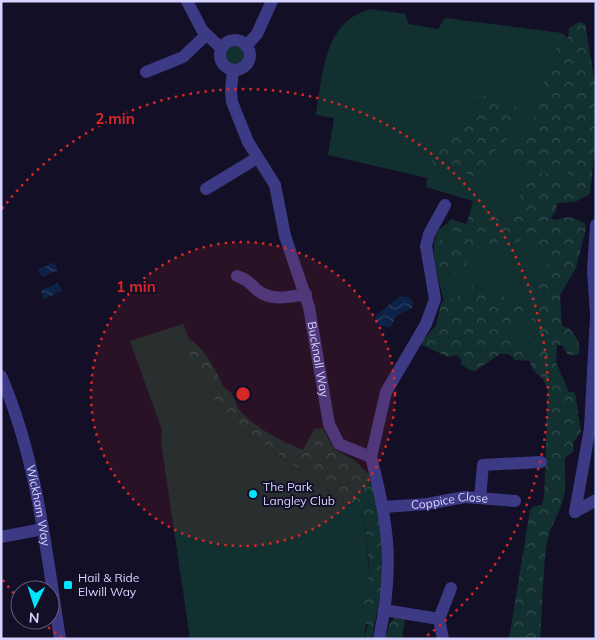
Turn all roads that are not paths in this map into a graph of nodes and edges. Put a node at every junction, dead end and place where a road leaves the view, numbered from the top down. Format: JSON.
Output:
{"nodes":[{"id":1,"x":187,"y":1,"type":"edge"},
{"id":2,"x":272,"y":1,"type":"edge"},
{"id":3,"x":206,"y":35,"type":"junction"},
{"id":4,"x":246,"y":46,"type":"junction"},
{"id":5,"x":221,"y":48,"type":"junction"},
{"id":6,"x":233,"y":70,"type":"junction"},
{"id":7,"x":146,"y":72,"type":"dead end"},
{"id":8,"x":257,"y":158,"type":"junction"},
{"id":9,"x":206,"y":189,"type":"dead end"},
{"id":10,"x":445,"y":205,"type":"dead end"},
{"id":11,"x":596,"y":226,"type":"edge"},
{"id":12,"x":595,"y":254,"type":"edge"},
{"id":13,"x":237,"y":276,"type":"dead end"},
{"id":14,"x":306,"y":294,"type":"junction"},
{"id":15,"x":596,"y":316,"type":"edge"},
{"id":16,"x":595,"y":364,"type":"edge"},
{"id":17,"x":1,"y":376,"type":"edge"},
{"id":18,"x":371,"y":457,"type":"junction"},
{"id":19,"x":541,"y":462,"type":"dead end"},
{"id":20,"x":480,"y":498,"type":"junction"},
{"id":21,"x":596,"y":500,"type":"edge"},
{"id":22,"x":515,"y":501,"type":"dead end"},
{"id":23,"x":384,"y":508,"type":"junction"},
{"id":24,"x":43,"y":529,"type":"junction"},
{"id":25,"x":1,"y":537,"type":"edge"},
{"id":26,"x":452,"y":588,"type":"dead end"},
{"id":27,"x":384,"y":610,"type":"junction"},
{"id":28,"x":439,"y":619,"type":"junction"},
{"id":29,"x":60,"y":639,"type":"edge"},
{"id":30,"x":379,"y":639,"type":"edge"},
{"id":31,"x":443,"y":639,"type":"edge"}],
"edges":[{"from":1,"to":3,"type":"street"},
{"from":2,"to":4,"type":"street"},
{"from":3,"to":5,"type":"street"},
{"from":3,"to":7,"type":"street"},
{"from":4,"to":5,"type":"street"},
{"from":4,"to":6,"type":"street"},
{"from":5,"to":6,"type":"street"},
{"from":6,"to":8,"type":"street","name":"Bucknall Way"},
{"from":8,"to":9,"type":"street"},
{"from":8,"to":14,"type":"street","name":"Bucknall Way"},
{"from":10,"to":18,"type":"street"},
{"from":11,"to":12,"type":"street"},
{"from":12,"to":15,"type":"street"},
{"from":13,"to":14,"type":"street"},
{"from":14,"to":18,"type":"street","name":"Bucknall Way"},
{"from":15,"to":16,"type":"street"},
{"from":16,"to":21,"type":"street"},
{"from":17,"to":24,"type":"street","name":"Wickham Way"},
{"from":18,"to":23,"type":"street"},
{"from":19,"to":20,"type":"street"},
{"from":20,"to":22,"type":"street","name":"Coppice Close"},
{"from":20,"to":23,"type":"street","name":"Coppice Close"},
{"from":23,"to":27,"type":"street"},
{"from":24,"to":25,"type":"street"},
{"from":24,"to":29,"type":"street","name":"Wickham Way"},
{"from":26,"to":28,"type":"street"},
{"from":27,"to":28,"type":"street"},
{"from":27,"to":30,"type":"street"},
{"from":28,"to":31,"type":"street"}]}
